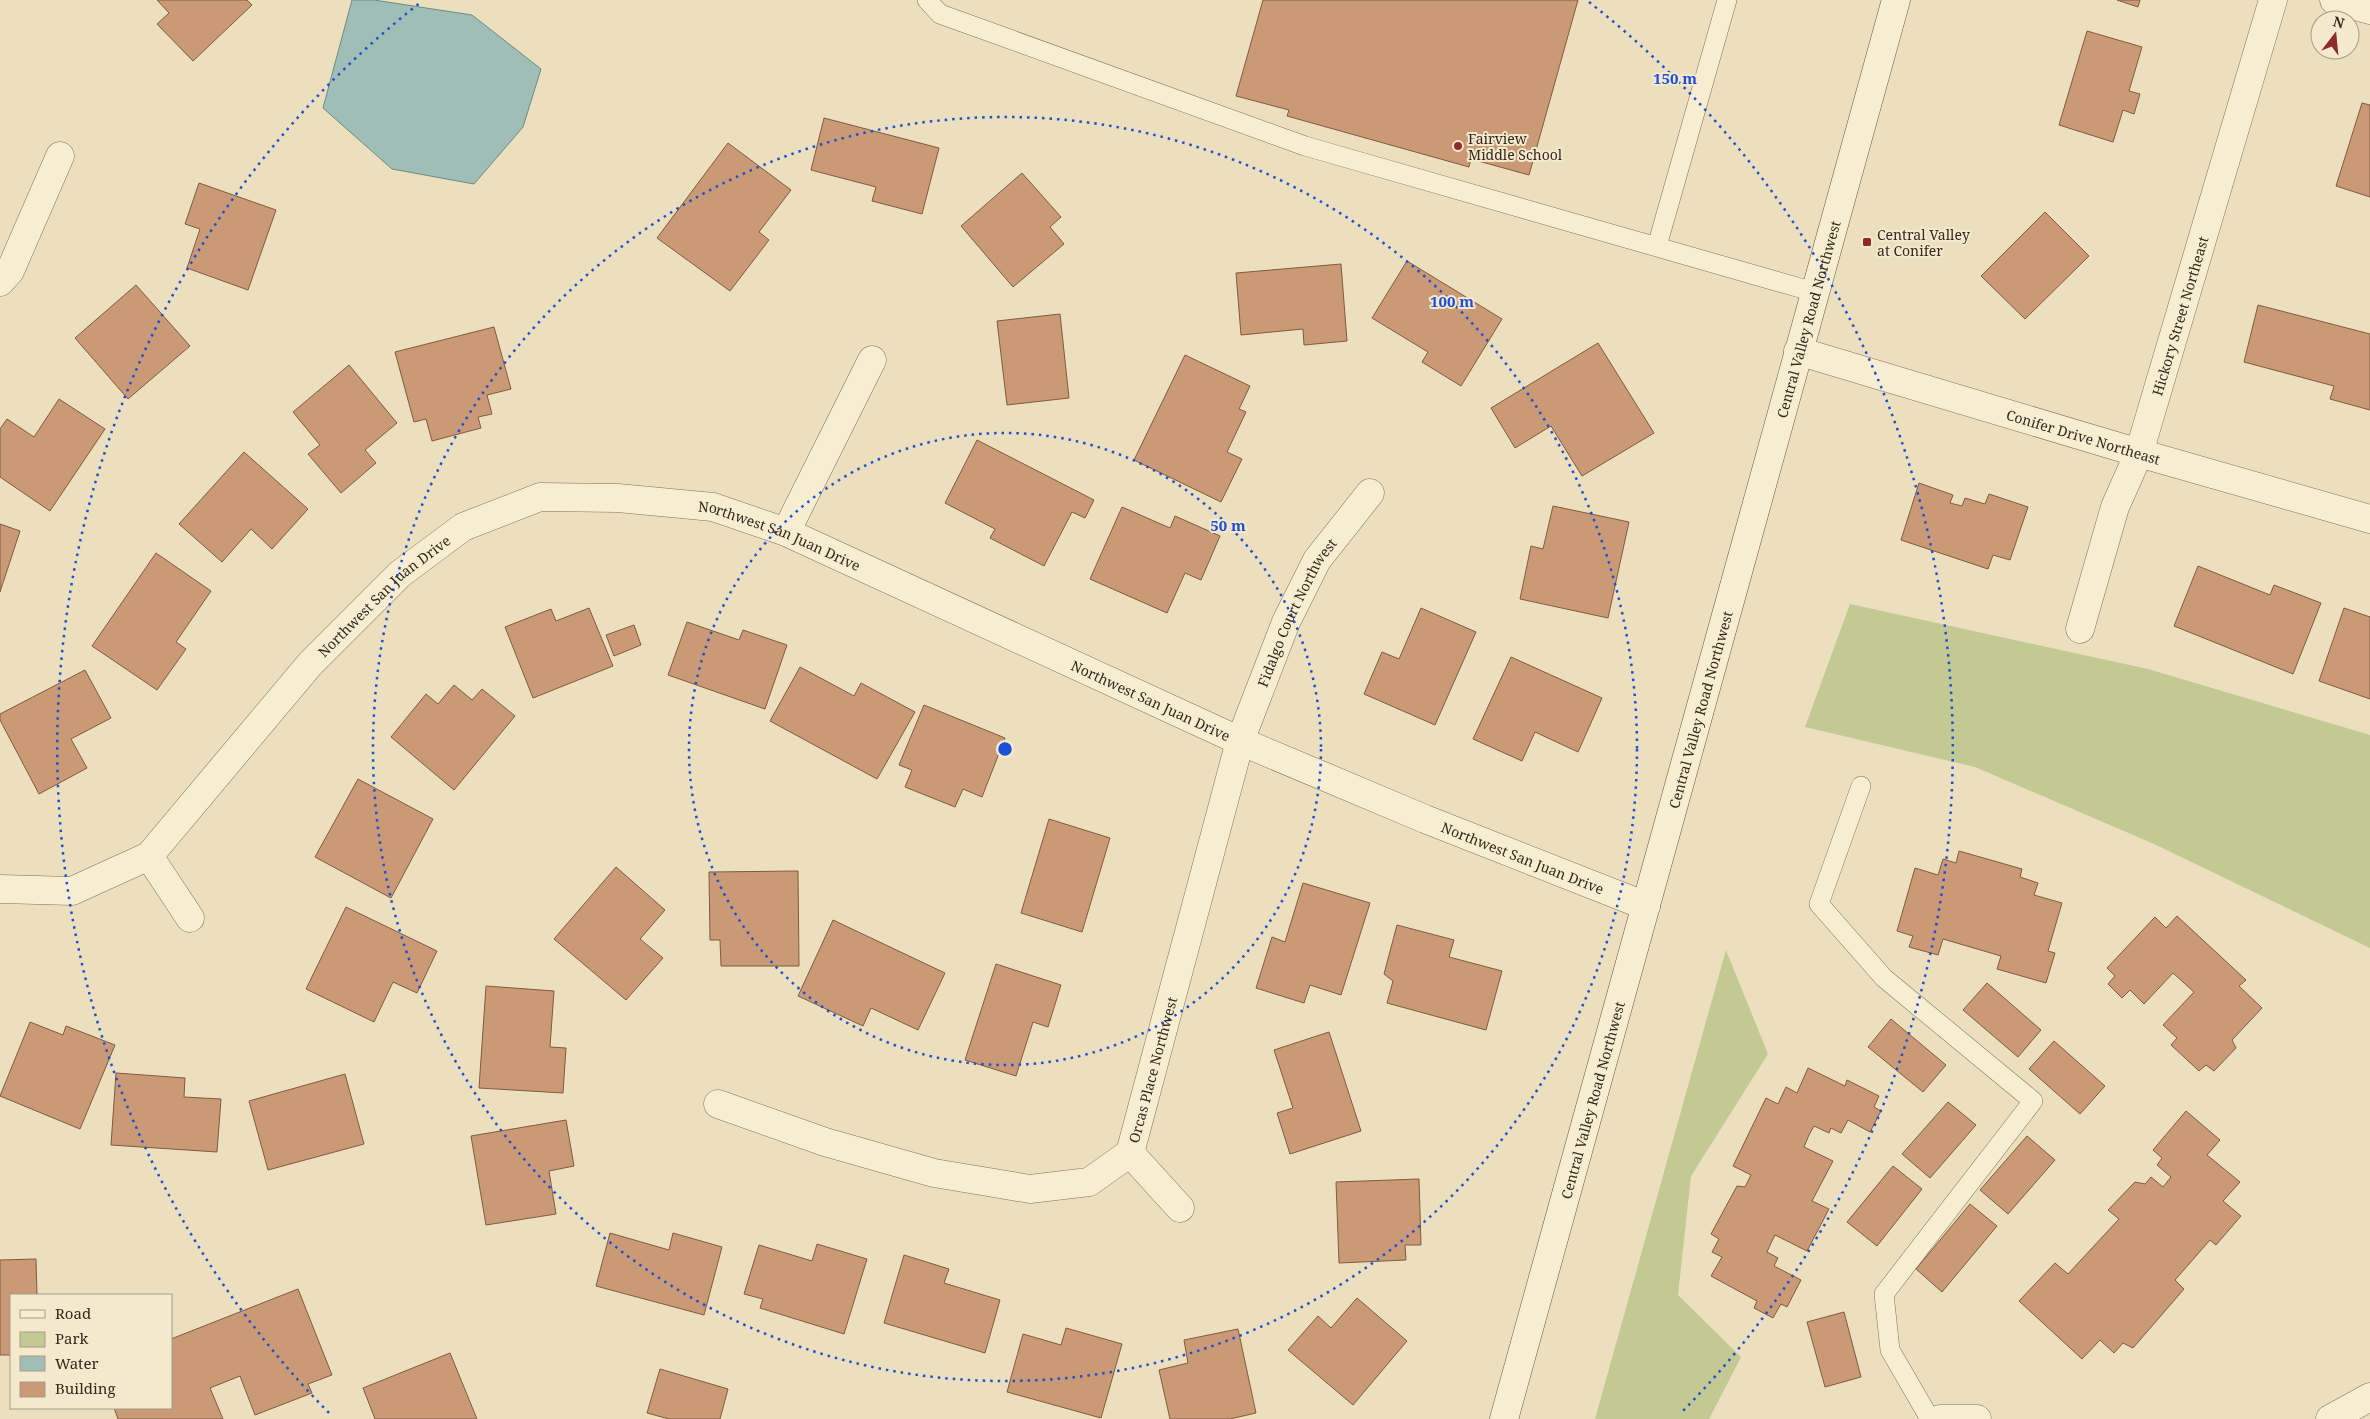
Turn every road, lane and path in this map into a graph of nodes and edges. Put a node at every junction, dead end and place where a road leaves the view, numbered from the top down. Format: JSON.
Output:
{"nodes":[{"id":1,"x":927,"y":0,"type":"edge"},
{"id":2,"x":1727,"y":0,"type":"edge"},
{"id":3,"x":1896,"y":0,"type":"edge"},
{"id":4,"x":2273,"y":0,"type":"edge"},
{"id":5,"x":2334,"y":0,"type":"edge"},
{"id":6,"x":2370,"y":10,"type":"edge"},
{"id":7,"x":60,"y":156,"type":"dead end"},
{"id":8,"x":1657,"y":246,"type":"junction"},
{"id":9,"x":0,"y":282,"type":"edge"},
{"id":10,"x":1814,"y":292,"type":"junction"},
{"id":11,"x":1798,"y":351,"type":"junction"},
{"id":12,"x":872,"y":360,"type":"dead end"},
{"id":13,"x":2139,"y":454,"type":"junction"},
{"id":14,"x":1370,"y":493,"type":"dead end"},
{"id":15,"x":2370,"y":519,"type":"edge"},
{"id":16,"x":786,"y":532,"type":"junction"},
{"id":17,"x":2080,"y":629,"type":"dead end"},
{"id":18,"x":1240,"y":741,"type":"junction"},
{"id":19,"x":1860,"y":786,"type":"dead end"},
{"id":20,"x":149,"y":856,"type":"junction"},
{"id":21,"x":0,"y":889,"type":"edge"},
{"id":22,"x":1646,"y":906,"type":"junction"},
{"id":23,"x":190,"y":918,"type":"dead end"},
{"id":24,"x":718,"y":1104,"type":"dead end"},
{"id":25,"x":1130,"y":1153,"type":"junction"},
{"id":26,"x":1180,"y":1208,"type":"dead end"},
{"id":27,"x":2370,"y":1397,"type":"edge"},
{"id":28,"x":1504,"y":1419,"type":"edge"},
{"id":29,"x":1930,"y":1419,"type":"edge"},
{"id":30,"x":1940,"y":1419,"type":"edge"},
{"id":31,"x":1977,"y":1419,"type":"edge"},
{"id":32,"x":2330,"y":1419,"type":"edge"}],
"edges":[{"from":1,"to":8,"type":"lane"},
{"from":2,"to":8,"type":"lane"},
{"from":3,"to":10,"type":"street","name":"Central Valley Road Northwest"},
{"from":4,"to":13,"type":"street","name":"Hickory Street Northeast"},
{"from":5,"to":6,"type":"street"},
{"from":7,"to":9,"type":"street"},
{"from":8,"to":10,"type":"lane"},
{"from":10,"to":11,"type":"street","name":"Central Valley Road Northwest"},
{"from":11,"to":13,"type":"street","name":"Conifer Drive Northeast"},
{"from":11,"to":22,"type":"street","name":"Central Valley Road Northwest"},
{"from":12,"to":16,"type":"street"},
{"from":13,"to":15,"type":"street","name":"Conifer Drive Northeast"},
{"from":13,"to":17,"type":"street","name":"Hickory Street Northeast"},
{"from":14,"to":18,"type":"street","name":"Fidalgo Court Northwest"},
{"from":16,"to":18,"type":"street","name":"Northwest San Juan Drive"},
{"from":16,"to":20,"type":"street","name":"Northwest San Juan Drive"},
{"from":18,"to":22,"type":"street","name":"Northwest San Juan Drive"},
{"from":18,"to":25,"type":"street","name":"Orcas Place Northwest"},
{"from":19,"to":29,"type":"lane"},
{"from":20,"to":21,"type":"street","name":"Northwest San Juan Drive"},
{"from":20,"to":23,"type":"street"},
{"from":22,"to":28,"type":"street","name":"Central Valley Road Northwest"},
{"from":24,"to":25,"type":"street","name":"Orcas Place Northwest"},
{"from":25,"to":26,"type":"street"},
{"from":27,"to":32,"type":"street"},
{"from":30,"to":31,"type":"street"}]}
